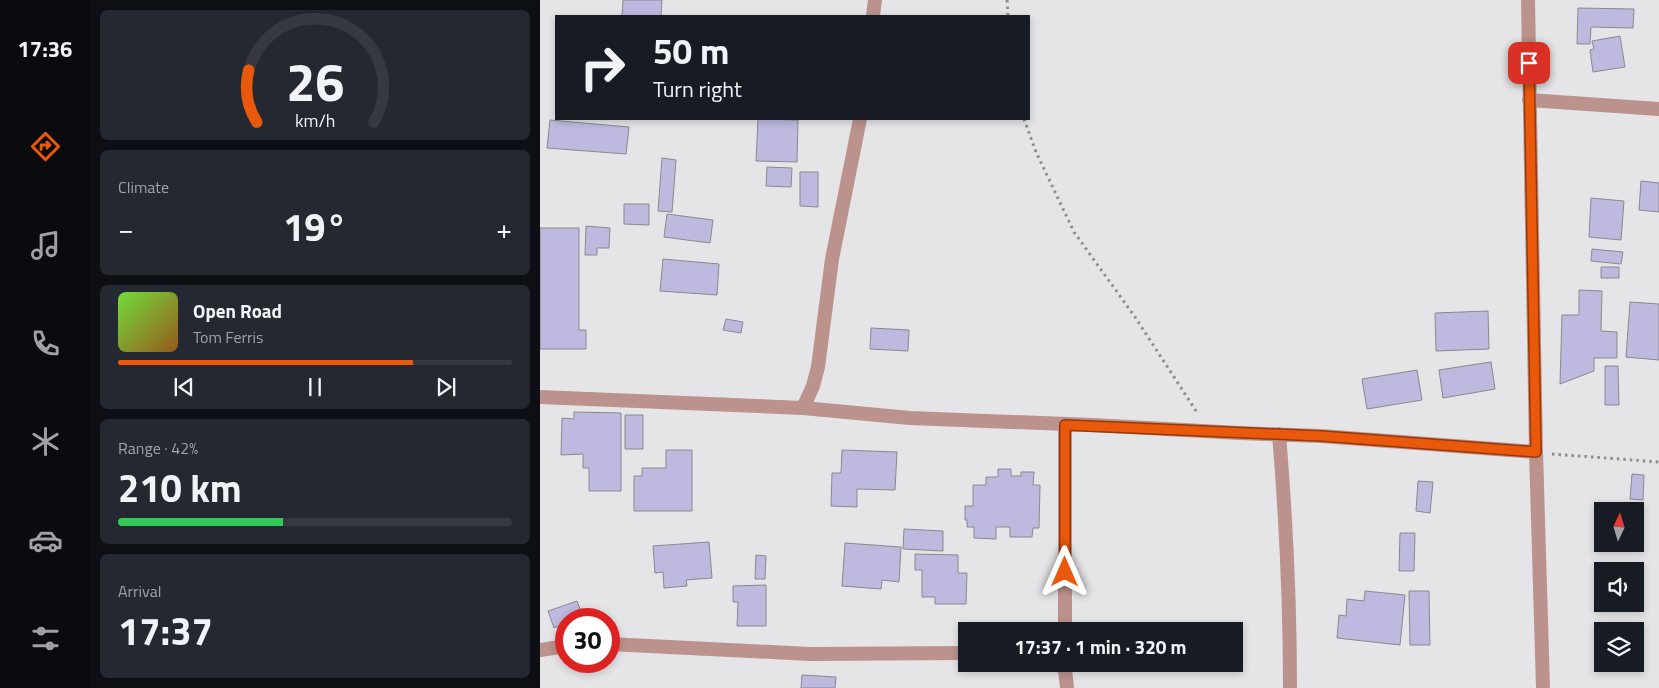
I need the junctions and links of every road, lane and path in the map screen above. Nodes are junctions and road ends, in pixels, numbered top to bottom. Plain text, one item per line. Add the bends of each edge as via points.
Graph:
1 (875, 0) edge
2 (1007, 0) edge
3 (1528, 0) edge
4 (873, 15) edge
5 (1008, 15) edge
6 (1528, 100) junction
7 (1659, 109) edge
8 (860, 120) edge
9 (1024, 120) edge
10 (540, 397) edge
11 (803, 408) junction
12 (1065, 425) junction
13 (1210, 432) junction
14 (1279, 434) junction
15 (1536, 452) junction
16 (1659, 462) edge
17 (1065, 622) edge
18 (620, 645) edge
19 (555, 648) edge
20 (540, 650) edge
21 (958, 653) edge
22 (1064, 672) edge
23 (1067, 688) edge
24 (1290, 688) edge
25 (1543, 688) edge

1 - 4 street
2 - 5 path
3 - 6 street
6 - 7 street
6 - 15 street
8 - 11 street via 832,259 818,367 814,386
9 - 13 path via 1074,232 1135,317
10 - 11 street
11 - 12 street via 910,418
12 - 13 street
12 - 17 street
13 - 14 street
14 - 15 street
14 - 24 street via 1286,514
15 - 16 path
15 - 25 street
18 - 21 street via 810,654
19 - 20 street
22 - 23 street

